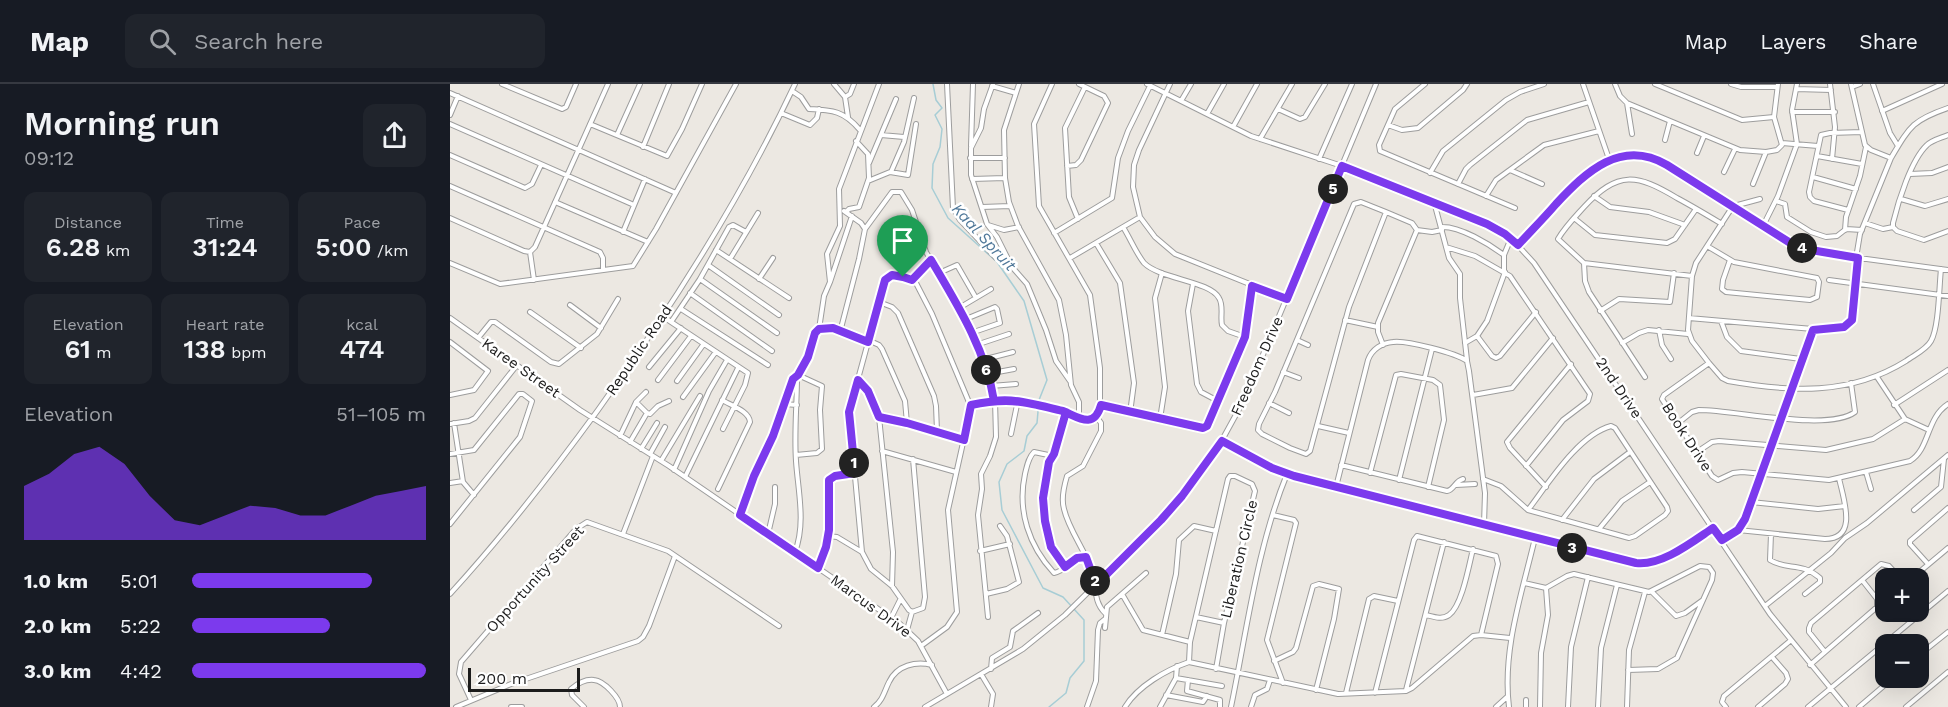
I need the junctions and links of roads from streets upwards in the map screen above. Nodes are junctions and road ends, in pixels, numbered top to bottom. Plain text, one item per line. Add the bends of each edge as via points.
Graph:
1 (502, 84) edge
2 (576, 84) edge
3 (608, 84) edge
4 (640, 84) edge
5 (669, 84) edge
6 (702, 84) edge
7 (727, 84) edge
8 (795, 84) edge
9 (834, 84) edge
10 (854, 84) edge
11 (879, 84) edge
12 (947, 84) edge
13 (973, 84) edge
14 (1019, 84) edge
15 (1052, 84) edge
16 (1079, 84) edge
17 (1170, 84) edge
18 (1191, 84) edge
19 (1224, 84) edge
20 (1257, 84) edge
21 (1292, 84) edge
22 (1325, 84) edge
23 (1352, 84) edge
24 (1376, 84) edge
25 (1425, 84) edge
26 (1467, 84) edge
27 (1544, 84) edge
28 (1583, 84) edge
29 (1615, 84) edge
30 (1655, 84) edge
31 (1731, 84) edge
32 (1830, 84) edge
33 (1860, 84) edge
34 (1873, 84) edge
35 (1942, 84) edge
36 (993, 85) edge
37 (1148, 85) edge
38 (1768, 85) edge
39 (1778, 85) edge
40 (1851, 85) edge
41 (735, 86) edge
42 (1934, 86) edge
43 (1085, 87) junction
44 (1796, 87) edge
45 (1832, 90) junction
46 (792, 91) junction
47 (450, 93) edge
48 (1016, 93) junction
49 (1165, 93) junction
50 (458, 96) junction
51 (845, 97) junction
52 (914, 98) dead end
53 (896, 99) dead end
54 (1181, 101) junction
55 (1589, 102) junction
56 (1627, 103) junction
57 (1948, 108) edge
58 (819, 109) junction
59 (1278, 109) junction
60 (1882, 111) junction
61 (1792, 112) junction
62 (1835, 112) junction
63 (781, 113) junction
64 (1207, 114) junction
65 (450, 115) edge
66 (848, 117) junction
67 (1774, 117) junction
68 (1670, 121) junction
69 (450, 124) edge
70 (591, 124) junction
71 (916, 124) dead end
72 (1388, 125) junction
73 (1233, 127) junction
74 (860, 130) junction
75 (1599, 131) junction
76 (1862, 132) junction
77 (1835, 133) junction
78 (1632, 134) dead end
79 (617, 135) junction
80 (881, 135) junction
81 (1948, 135) edge
82 (905, 136) junction
83 (914, 136) junction
84 (1704, 136) junction
85 (1260, 139) junction
86 (1665, 140) dead end
87 (856, 141) junction
88 (1782, 143) junction
89 (1797, 144) junction
90 (1898, 146) junction
91 (643, 147) junction
92 (1818, 147) junction
93 (1866, 147) junction
94 (971, 148) junction
95 (1735, 148) junction
96 (579, 150) junction
97 (1766, 152) junction
98 (1697, 153) dead end
99 (450, 155) edge
100 (1817, 156) junction
101 (970, 158) junction
102 (1005, 158) junction
103 (1891, 158) junction
104 (1319, 159) junction
105 (1609, 159) junction
106 (1832, 159) junction
107 (869, 163) junction
108 (1862, 164) junction
109 (541, 165) junction
110 (1067, 166) junction
111 (1342, 166) junction
112 (1948, 167) edge
113 (1510, 170) junction
114 (891, 172) junction
115 (1724, 172) dead end
116 (1430, 173) junction
117 (1910, 174) junction
118 (567, 176) junction
119 (1813, 177) junction
120 (1005, 178) junction
121 (645, 179) junction
122 (972, 179) junction
123 (868, 181) junction
124 (1458, 184) junction
125 (1542, 184) dead end
126 (1753, 184) dead end
127 (450, 186) edge
128 (1856, 189) junction
129 (676, 193) junction
130 (1486, 196) junction
131 (1594, 196) junction
132 (1760, 199) dead end
133 (1901, 199) junction
134 (1948, 199) edge
135 (1776, 201) junction
136 (555, 202) junction
137 (1434, 202) junction
138 (1748, 202) junction
139 (634, 206) junction
140 (982, 207) junction
141 (1010, 207) junction
142 (1733, 207) junction
143 (841, 208) junction
144 (1515, 208) dead end
145 (1696, 209) junction
146 (1739, 210) junction
147 (1848, 210) junction
148 (846, 212) junction
149 (1386, 212) junction
150 (758, 213) dead end
151 (852, 216) junction
152 (1140, 217) junction
153 (450, 218) edge
154 (1574, 218) junction
155 (1078, 219) junction
156 (1865, 223) junction
157 (987, 224) junction
158 (1722, 224) junction
159 (1685, 225) junction
160 (1763, 226) junction
161 (544, 227) junction
162 (1019, 227) junction
163 (1123, 227) junction
164 (1893, 227) junction
165 (865, 229) junction
166 (1442, 229) junction
167 (1417, 230) junction
168 (1845, 230) junction
169 (1862, 230) junction
170 (623, 231) junction
171 (1948, 231) edge
172 (746, 232) junction
173 (1054, 233) junction
174 (1511, 238) junction
175 (648, 242) junction
176 (1096, 243) junction
177 (1518, 245) junction
178 (1707, 246) junction
179 (1446, 247) junction
180 (716, 250) junction
181 (530, 252) junction
182 (1005, 253) junction
183 (894, 255) dead end
184 (1504, 255) junction
185 (773, 258) dead end
186 (1070, 258) junction
187 (1857, 258) junction
188 (730, 260) junction
189 (931, 260) junction
190 (1730, 260) junction
191 (450, 263) edge
192 (1584, 263) junction
193 (708, 265) junction
194 (1941, 269) junction
195 (603, 270) junction
196 (1948, 270) edge
197 (1504, 272) junction
198 (939, 273) junction
199 (1162, 273) junction
200 (1674, 273) junction
201 (1692, 276) junction
202 (903, 277) junction
203 (700, 279) junction
204 (759, 279) junction
205 (534, 280) junction
206 (912, 280) junction
207 (1829, 280) dead end
208 (830, 282) junction
209 (1193, 284) junction
210 (1857, 284) junction
211 (1252, 286) junction
212 (991, 289) dead end
213 (690, 293) junction
214 (1938, 295) junction
215 (1948, 296) edge
216 (789, 298) dead end
217 (976, 298) junction
218 (618, 299) dead end
219 (1287, 299) junction
220 (879, 302) junction
221 (570, 305) dead end
222 (959, 308) junction
223 (681, 309) junction
224 (1600, 310) junction
225 (530, 312) dead end
226 (1536, 312) junction
227 (779, 315) dead end
228 (663, 316) junction
229 (450, 318) edge
230 (1689, 318) junction
231 (966, 319) junction
232 (1345, 320) junction
233 (1720, 321) junction
234 (671, 322) junction
235 (1378, 327) junction
236 (601, 328) junction
237 (681, 328) junction
238 (819, 329) junction
239 (1659, 330) junction
240 (1813, 330) junction
241 (840, 332) junction
242 (777, 333) dead end
243 (971, 333) junction
244 (1009, 334) dead end
245 (1688, 334) junction
246 (691, 336) junction
247 (1477, 336) junction
248 (1245, 337) junction
249 (478, 338) junction
250 (1552, 338) junction
251 (1297, 340) junction
252 (868, 341) junction
253 (450, 342) edge
254 (1465, 343) junction
255 (1622, 343) junction
256 (703, 345) junction
257 (976, 345) junction
258 (1308, 345) dead end
259 (1383, 345) junction
260 (581, 348) junction
261 (1432, 349) junction
262 (772, 351) dead end
263 (1013, 352) dead end
264 (715, 353) junction
265 (1671, 359) dead end
266 (1801, 359) junction
267 (727, 360) junction
268 (982, 360) junction
269 (1467, 361) junction
270 (1709, 363) junction
271 (1571, 364) junction
272 (517, 365) junction
273 (768, 365) dead end
274 (649, 368) dead end
275 (738, 368) junction
276 (1014, 369) dead end
277 (1948, 370) edge
278 (1283, 372) junction
279 (987, 374) junction
280 (798, 376) junction
281 (1645, 377) dead end
282 (1877, 377) junction
283 (1299, 378) dead end
284 (1425, 378) junction
285 (658, 380) dead end
286 (858, 380) junction
287 (677, 381) dead end
288 (1070, 381) junction
289 (1851, 383) junction
290 (1016, 384) dead end
291 (991, 386) junction
292 (1791, 388) junction
293 (646, 392) dead end
294 (450, 394) edge
295 (1473, 395) junction
296 (700, 396) dead end
297 (683, 397) dead end
298 (722, 400) junction
299 (995, 400) junction
300 (1018, 400) junction
301 (669, 401) dead end
302 (1218, 401) junction
303 (636, 402) junction
304 (1269, 403) junction
305 (784, 404) junction
306 (1948, 404) edge
307 (797, 405) junction
308 (971, 405) junction
309 (1101, 405) junction
310 (1894, 405) junction
311 (734, 407) junction
312 (1066, 412) junction
313 (1130, 412) junction
314 (647, 413) junction
315 (1290, 413) dead end
316 (1096, 416) junction
317 (879, 417) junction
318 (1781, 417) junction
319 (592, 418) junction
320 (1079, 419) junction
321 (1160, 419) junction
322 (1905, 419) junction
323 (657, 423) dead end
324 (907, 423) junction
325 (452, 424) edge
326 (1677, 424) junction
327 (1318, 426) junction
328 (665, 427) dead end
329 (723, 429) dead end
330 (1929, 430) junction
331 (937, 431) junction
332 (1349, 433) junction
333 (1011, 434) dead end
334 (620, 436) junction
335 (964, 440) junction
336 (1222, 441) junction
337 (630, 442) junction
338 (1770, 446) junction
339 (641, 449) junction
340 (882, 451) junction
341 (1630, 452) junction
342 (1697, 452) junction
343 (459, 453) junction
344 (450, 454) edge
345 (651, 455) junction
346 (796, 455) junction
347 (1948, 455) edge
348 (1053, 456) junction
349 (913, 459) junction
350 (1944, 459) junction
351 (661, 461) junction
352 (1341, 465) junction
353 (1526, 466) junction
354 (674, 470) junction
355 (956, 472) junction
356 (1866, 472) junction
357 (855, 473) junction
358 (1370, 473) junction
359 (1287, 474) junction
360 (1760, 474) junction
361 (685, 477) junction
362 (1839, 478) junction
363 (1483, 479) junction
364 (1399, 480) junction
365 (1463, 480) dead end
366 (463, 481) junction
367 (1650, 482) junction
368 (450, 483) edge
369 (1475, 484) dead end
370 (1455, 485) junction
371 (775, 487) dead end
372 (1336, 487) junction
373 (1428, 487) junction
374 (1546, 487) junction
375 (718, 489) dead end
376 (1871, 489) dead end
377 (474, 495) junction
378 (1751, 502) junction
379 (1845, 506) junction
380 (1948, 508) edge
381 (1528, 510) junction
382 (1914, 510) dead end
383 (740, 515) junction
384 (1273, 515) junction
385 (1562, 520) junction
386 (451, 522) edge
387 (1484, 524) junction
388 (1000, 526) dead end
389 (1713, 528) junction
390 (1599, 529) junction
391 (1738, 530) junction
392 (1216, 531) junction
393 (622, 534) junction
394 (768, 534) junction
395 (1771, 534) junction
396 (828, 536) junction
397 (1843, 537) junction
398 (1534, 538) junction
399 (1722, 540) junction
400 (1444, 542) junction
401 (1010, 544) junction
402 (1948, 548) edge
403 (1473, 549) junction
404 (980, 551) junction
405 (795, 552) junction
406 (862, 552) junction
407 (675, 556) junction
408 (1086, 557) junction
409 (1928, 564) junction
410 (1065, 567) junction
411 (818, 568) junction
412 (1876, 568) edge
413 (1892, 568) edge
414 (1923, 568) edge
415 (1810, 569) junction
416 (1875, 569) edge
417 (1146, 573) dead end
418 (1588, 577) junction
419 (1862, 580) junction
420 (1524, 583) junction
421 (1096, 585) junction
422 (1617, 585) junction
423 (892, 586) junction
424 (1546, 588) junction
425 (1948, 591) edge
426 (1648, 592) junction
427 (450, 594) edge
428 (986, 594) junction
429 (1122, 594) junction
430 (1805, 594) dead end
431 (900, 600) junction
432 (1703, 600) junction
433 (1399, 601) junction
434 (1765, 606) junction
435 (1929, 607) edge
436 (912, 612) junction
437 (1038, 613) dead end
438 (1105, 613) junction
439 (1426, 615) junction
440 (988, 617) dead end
441 (1196, 617) junction
442 (891, 618) junction
443 (1105, 619) junction
444 (1910, 622) edge
445 (1224, 623) junction
446 (779, 626) dead end
447 (1105, 628) dead end
448 (907, 630) junction
449 (1948, 632) edge
450 (1162, 635) junction
451 (1480, 635) junction
452 (1510, 638) junction
453 (1790, 641) junction
454 (1190, 642) junction
455 (921, 646) junction
456 (1929, 648) edge
457 (1825, 652) junction
458 (1772, 657) junction
459 (1274, 661) junction
460 (1189, 662) junction
461 (932, 665) junction
462 (1810, 665) junction
463 (1177, 666) junction
464 (991, 669) junction
465 (1216, 669) junction
466 (1628, 670) junction
467 (1948, 672) edge
468 (1238, 673) junction
469 (981, 674) junction
470 (1176, 678) junction
471 (1188, 680) junction
472 (1270, 680) junction
473 (1283, 683) junction
474 (1222, 686) dead end
475 (1881, 688) edge
476 (1830, 689) junction
477 (1316, 690) junction
478 (1406, 691) junction
479 (1346, 693) junction
480 (1375, 693) junction
481 (947, 694) junction
482 (1167, 695) junction
483 (1207, 696) junction
484 (1508, 696) junction
485 (471, 700) junction
486 (1526, 700) dead end
487 (456, 707) edge
488 (511, 707) edge
489 (522, 707) edge
490 (584, 707) edge
491 (620, 707) edge
492 (874, 707) edge
493 (925, 707) edge
494 (992, 707) edge
495 (1087, 707) edge
496 (1125, 707) edge
497 (1161, 707) edge
498 (1220, 707) edge
499 (1231, 707) edge
500 (1251, 707) edge
501 (1496, 707) edge
502 (1509, 707) edge
503 (1526, 707) edge
504 (1540, 707) edge
505 (1568, 707) edge
506 (1598, 707) edge
507 (1627, 707) edge
508 (1726, 707) edge
509 (1758, 707) edge
510 (1808, 707) edge
511 (1846, 707) edge
512 (1859, 707) edge
513 (1906, 707) edge

1 - 2 street via 561,109
3 - 70 street
4 - 79 street
5 - 91 street
6 - 91 street via 669,155
7 - 41 street
8 - 46 street, Republic Road
9 - 51 street
10 - 51 street
11 - 74 street
12 - 182 street via 954,211 996,258
13 - 94 street
14 - 48 street
15 - 173 street via 1034,124 1040,207
16 - 43 street
17 - 49 street
18 - 54 street
19 - 64 street
20 - 73 street
21 - 59 street
22 - 59 street via 1305,117 1300,119
23 - 104 street
24 - 111 street, Freedom Drive
25 - 72 street via 1398,106
26 - 72 street via 1418,128 1402,130
27 - 116 street via 1506,100 1443,151
28 - 55 street
29 - 56 street
30 - 67 street via 1742,120
31 - 38 street
32 - 45 street
33 - 40 street
34 - 60 street
35 - 42 street
36 - 48 street
36 - 94 street
37 - 49 street, 2nd Drive
37 - 155 street via 1117,161 1113,196
38 - 39 street
39 - 67 street
40 - 76 street
41 - 129 street
42 - 60 street
43 - 110 street via 1065,127
43 - 110 street via 1105,97 1108,103 1081,160
44 - 45 street
44 - 61 street
45 - 62 street
46 - 58 street via 809,109
46 - 63 street, Republic Road
47 - 50 street
48 - 102 street via 1004,130
49 - 54 street, 2nd Drive
49 - 152 street via 1134,165 1133,187
50 - 65 street
50 - 96 street
51 - 66 street
52 - 82 street
53 - 80 street
54 - 64 street, 2nd Drive
55 - 75 street
55 - 124 street via 1527,120 1470,165
56 - 68 street
56 - 78 street
57 - 90 street via 1913,124
58 - 63 street via 810,125
58 - 66 street
59 - 85 street
60 - 90 street
61 - 62 street
61 - 89 street
62 - 77 street
63 - 228 street, Republic Road
64 - 73 street, 2nd Drive
66 - 74 street
67 - 88 street
68 - 84 street
68 - 86 street
69 - 109 street
70 - 79 street
70 - 96 street
71 - 83 street
72 - 116 street via 1380,151
73 - 85 street, 2nd Drive
74 - 87 street
75 - 105 street
75 - 113 street via 1544,145
76 - 77 street
76 - 93 street
77 - 92 street via 1821,135
77 - 106 street
79 - 91 street
80 - 82 street
80 - 107 street
81 - 117 street via 1926,146
82 - 83 street
82 - 114 street
83 - 114 street via 909,174
84 - 95 street
84 - 98 street
85 - 104 street, 2nd Drive
87 - 107 street via 867,151
87 - 143 street via 839,189
88 - 89 street
88 - 97 street via 1777,150
89 - 92 street
89 - 135 street
90 - 103 street
92 - 100 street
93 - 103 street
93 - 108 street
94 - 101 street
95 - 97 street
95 - 115 street
96 - 118 street
96 - 121 street
97 - 126 street
99 - 109 street via 525,188 532,184
100 - 106 street
100 - 119 street
101 - 102 street
101 - 122 street
102 - 120 street
103 - 156 street
104 - 111 street, 2nd Drive
105 - 142 street via 1633,156 1660,161
105 - 177 street via 1581,177
106 - 108 street
107 - 123 street
108 - 128 street
109 - 118 street
110 - 155 street via 1069,200
111 - 137 street, 2nd Drive
111 - 219 street, Freedom Drive
112 - 117 street via 1932,173
113 - 125 street
113 - 130 street via 1493,183
114 - 123 street
116 - 124 street
117 - 133 street
118 - 136 street
118 - 139 street
119 - 128 street
119 - 147 street via 1809,192 1812,199
120 - 122 street
120 - 141 street
121 - 129 street
121 - 139 street
122 - 140 street
123 - 148 street via 859,207
124 - 130 street
127 - 161 street
128 - 147 street
129 - 175 street
130 - 144 street
131 - 145 street via 1613,183 1637,179
131 - 154 street
131 - 159 street via 1610,207 1649,212
132 - 138 street
133 - 134 street via 1925,206
133 - 164 street
135 - 160 street
135 - 168 street via 1785,204 1787,217 1815,234 1835,237
136 - 161 street
136 - 170 street
137 - 166 street
137 - 174 street, 2nd Drive
138 - 142 street
138 - 146 street
139 - 170 street
140 - 141 street
140 - 157 street
141 - 162 street
142 - 146 street
142 - 158 street
143 - 148 street
143 - 208 street via 840,228 827,254
145 - 158 street
145 - 159 street
146 - 160 street
147 - 168 street
148 - 151 street
149 - 167 street via 1412,223
149 - 232 street
149 - 251 street via 1361,202 1354,204
150 - 172 street
151 - 165 street
151 - 208 street
152 - 163 street
152 - 211 street via 1175,254
153 - 181 street
154 - 159 street via 1595,235 1667,243
154 - 192 street via 1558,242
155 - 173 street
156 - 164 street via 1882,229
156 - 169 street
157 - 162 street via 1004,230
157 - 182 street
158 - 178 street
160 - 187 street via 1799,247
161 - 181 street
161 - 195 street via 601,253
162 - 288 street via 1059,300
163 - 176 street
163 - 199 street via 1144,262
164 - 171 street via 1924,240
165 - 189 street via 892,192 901,192
165 - 241 street
166 - 167 street
166 - 179 street
166 - 184 street via 1450,228 1485,242
167 - 235 street
168 - 169 street
169 - 187 street
170 - 175 street
172 - 180 street via 731,225
172 - 188 street
173 - 186 street
174 - 177 street, 2nd Drive
174 - 184 street
175 - 195 street via 633,266
176 - 186 street
176 - 313 street via 1120,285 1134,383
177 - 389 street, 2nd Drive
178 - 190 street
178 - 201 street
179 - 197 street via 1475,256
179 - 254 street via 1460,274
180 - 188 street
180 - 193 street
181 - 205 street
182 - 288 street via 1014,271 1027,284 1056,361
183 - 202 street via 902,263
184 - 197 street
185 - 204 street
186 - 309 street via 1090,297
187 - 194 street
187 - 210 street
188 - 204 street
189 - 198 street
189 - 206 street
190 - 190 street via 1815,277 1819,282 1817,297 1812,300 1726,292 1722,285
191 - 205 street via 497,284
192 - 200 street
192 - 224 street via 1586,286
193 - 203 street
193 - 227 street
194 - 196 street
194 - 214 street
195 - 205 street
197 - 226 street
197 - 247 street via 1487,321
198 - 217 street via 957,265
198 - 222 street
199 - 209 street
199 - 321 street via 1155,298 1165,390
200 - 201 street
200 - 224 street via 1670,302 1619,299
201 - 230 street
202 - 206 street
202 - 220 street via 885,278
203 - 213 street
203 - 242 street
204 - 216 street
206 - 308 street via 932,314
207 - 210 street
208 - 238 street via 822,303
209 - 248 street via 1218,296 1222,325
209 - 302 street via 1188,311 1197,386
210 - 214 street
210 - 240 street via 1850,323
211 - 219 street
211 - 248 street
212 - 217 street
213 - 223 street
213 - 262 street
214 - 215 street
214 - 282 street via 1928,346
217 - 222 street
218 - 236 street
219 - 336 street, Freedom Drive
220 - 252 street
220 - 331 street via 898,313 934,396
221 - 236 street
222 - 231 street
223 - 234 street
223 - 273 street
224 - 255 street
225 - 260 street
226 - 247 street via 1497,358
226 - 250 street
228 - 234 street
228 - 319 street, Republic Road
229 - 249 street, Karee Street
230 - 233 street
230 - 245 street
231 - 243 street
231 - 243 street via 992,308 997,309 1001,318 1000,323
232 - 235 street
232 - 327 street
233 - 240 street
233 - 266 street via 1727,337 1741,351
234 - 237 street
235 - 259 street
236 - 260 street
237 - 246 street
237 - 274 street
238 - 241 street
238 - 280 street
239 - 245 street
239 - 255 street via 1644,330
239 - 265 street via 1660,342
240 - 266 street
241 - 252 street
243 - 257 street
244 - 257 street
245 - 270 street
246 - 256 street
246 - 285 street
247 - 254 street
248 - 302 street
249 - 260 street via 488,324 495,322 555,365
249 - 272 street, Karee Street
250 - 271 street
250 - 295 street via 1512,388
251 - 258 street
251 - 278 street
252 - 286 street
252 - 324 street via 882,349 905,401
253 - 294 street via 488,370 475,390
254 - 269 street
255 - 281 street
256 - 264 street
256 - 287 street
257 - 268 street
259 - 261 street via 1398,341
259 - 332 street via 1369,357
261 - 269 street
261 - 284 street
263 - 268 street
264 - 267 street
264 - 297 street
266 - 292 street
267 - 275 street
267 - 354 street
268 - 279 street
269 - 295 street
270 - 292 street via 1726,380
270 - 326 street, Book Drive via 1662,398
271 - 353 street via 1508,440
271 - 353 street via 1590,395 1588,401 1563,420
272 - 319 street, Karee Street
272 - 325 street via 475,418
275 - 298 street
275 - 311 street via 749,375
276 - 279 street
277 - 310 street
278 - 283 street
278 - 304 street
279 - 291 street
280 - 305 street via 793,379
280 - 307 street
280 - 346 street via 822,386 822,449
282 - 289 street
282 - 310 street
284 - 358 street via 1396,375
284 - 364 street
284 - 373 street via 1439,383 1444,415
286 - 317 street via 868,391
286 - 357 street via 849,412
288 - 320 street via 1079,402
289 - 292 street via 1818,390
289 - 318 street via 1856,407 1853,414 1818,420
290 - 291 street
291 - 299 street
292 - 318 street
293 - 303 street
295 - 363 street
296 - 351 street
298 - 311 street
298 - 361 street
299 - 300 street
299 - 308 street
299 - 404 street via 995,439 981,474
300 - 312 street
300 - 333 street
301 - 314 street
302 - 321 street via 1204,428
303 - 314 street
303 - 334 street
304 - 315 street
304 - 327 street via 1258,430 1290,448 1309,453
305 - 307 street
305 - 383 street
306 - 330 street, Book Drive via 1938,412
307 - 346 street
308 - 335 street
309 - 313 street
309 - 316 street
310 - 322 street
311 - 329 street
311 - 375 street via 749,416 750,422
312 - 320 street
312 - 348 street
313 - 321 street
314 - 337 street
316 - 320 street
316 - 408 street via 1102,424 1101,431 1083,466 1067,476 1064,489 1064,509
317 - 324 street
317 - 340 street
318 - 326 street via 1699,410
318 - 338 street
319 - 334 street, Marcus Drive
319 - 427 street, Republic Road via 532,498
322 - 330 street
322 - 338 street via 1874,439 1826,450
323 - 339 street
324 - 331 street
325 - 343 street
326 - 342 street, Book Drive
327 - 332 street
328 - 345 street
330 - 356 street, Book Drive via 1914,459
331 - 335 street
332 - 352 street
334 - 337 street, Marcus Drive
335 - 355 street
336 - 359 street
336 - 421 street, Freedom Drive via 1182,496
337 - 339 street, Marcus Drive
338 - 342 street via 1715,441
338 - 360 street
339 - 345 street, Marcus Drive
340 - 349 street
340 - 423 street
341 - 367 street
341 - 374 street via 1615,428 1608,427 1575,450
341 - 385 street via 1594,479
342 - 360 street, Book Drive via 1716,479 1737,472
343 - 344 street
343 - 366 street
343 - 377 street via 474,450 519,394 531,400 520,437
345 - 351 street, Marcus Drive
345 - 393 street
346 - 405 street via 801,531
347 - 350 street
348 - 410 street via 1048,464 1044,509 1051,547
348 - 410 street via 1036,452 1030,456 1022,507 1034,546 1054,573
349 - 355 street
349 - 436 street via 925,602 923,608
350 - 382 street via 1941,487
350 - 397 street via 1867,523
351 - 354 street, Marcus Drive
352 - 358 street
352 - 372 street
353 - 374 street
354 - 361 street, Marcus Drive
355 - 455 street via 948,510 957,612 947,627
356 - 362 street, Book Drive
356 - 376 street
357 - 396 street via 829,480
357 - 406 street
358 - 364 street
359 - 372 street
359 - 384 street
360 - 362 street, Book Drive via 1815,480
360 - 378 street
361 - 383 street, Marcus Drive
362 - 379 street
363 - 381 street via 1501,486
363 - 387 street
364 - 373 street
365 - 370 street
366 - 368 street
366 - 377 street
367 - 390 street via 1622,501
367 - 390 street via 1667,507 1666,514 1632,538
369 - 370 street
370 - 373 street via 1448,491
371 - 394 street
372 - 387 street
374 - 381 street
377 - 386 street
378 - 379 street via 1818,509
378 - 391 street
379 - 397 street via 1847,522
380 - 409 street via 1910,541
381 - 385 street
383 - 394 street, Marcus Drive
384 - 459 street via 1296,523 1267,640
384 - 468 street
385 - 390 street
387 - 398 street
388 - 401 street
389 - 398 street via 1660,560 1644,564
389 - 399 street, 2nd Drive
391 - 395 street
391 - 399 street
392 - 441 street, Liberation Circle
392 - 445 street, Liberation Circle via 1229,477 1252,484 1255,491
392 - 450 street via 1194,526 1179,540 1176,574
393 - 407 street, Opportunity Street
393 - 485 street, Opportunity Street via 590,522 576,529 461,662 459,674
394 - 405 street, Marcus Drive
395 - 397 street
395 - 415 street via 1770,560
396 - 406 street
396 - 411 street
397 - 415 street via 1835,550
398 - 420 street
399 - 434 street, 2nd Drive
400 - 403 street
400 - 433 street via 1419,536 1414,540
400 - 439 street
401 - 404 street
401 - 428 street via 1019,582
402 - 409 street
403 - 439 street via 1452,612 1441,618
403 - 451 street via 1494,554 1497,561
404 - 428 street
405 - 411 street, Marcus Drive
406 - 423 street via 871,570
407 - 446 street, Opportunity Street
407 - 485 street via 649,626 640,639
408 - 410 street
408 - 421 street
409 - 414 street
411 - 442 street, Marcus Drive
412 - 413 street via 1884,564
415 - 430 street via 1820,582
415 - 434 street
416 - 419 street
417 - 429 street
418 - 422 street
418 - 424 street via 1570,575
418 - 505 street via 1571,647
419 - 457 street via 1878,605
419 - 457 street via 1809,626 1809,632
420 - 424 street
420 - 452 street
421 - 438 street via 1096,602
421 - 464 street, Freedom Drive via 1034,641
422 - 426 street
422 - 506 street via 1601,648
423 - 431 street
424 - 504 street via 1548,615
425 - 435 street
426 - 432 street via 1676,616
426 - 432 street via 1704,565 1711,569 1713,577
426 - 466 street via 1630,645
428 - 440 street
429 - 438 street
429 - 450 street via 1142,629
431 - 436 street
431 - 442 street
432 - 466 street via 1677,658 1658,669
433 - 479 street via 1374,596 1368,600
433 - 480 street
434 - 453 street, 2nd Drive
436 - 448 street
437 - 464 street via 1013,631 1010,647 992,658
438 - 443 street
439 - 478 street
441 - 445 street
441 - 454 street, Liberation Circle
442 - 448 street, Marcus Drive
443 - 447 street
443 - 495 street via 1099,626 1096,681
444 - 476 street
445 - 465 street, Liberation Circle
448 - 455 street, Marcus Drive
449 - 456 street
450 - 454 street
451 - 452 street
451 - 478 street via 1469,639
452 - 484 street
453 - 458 street
453 - 462 street, 2nd Drive
454 - 460 street, Liberation Circle
455 - 461 street, Marcus Drive
457 - 462 street
458 - 508 street via 1724,696 1722,702
458 - 509 street via 1788,679
459 - 473 street
459 - 477 street via 1296,648 1313,586 1339,589
460 - 463 street
460 - 465 street
461 - 481 street, Marcus Drive
461 - 492 street via 918,662 901,668
462 - 476 street, 2nd Drive
463 - 470 street
463 - 496 street via 1138,692
464 - 469 street, Freedom Drive
465 - 468 street
466 - 507 street
467 - 513 street
468 - 472 street
468 - 499 street
469 - 481 street, Freedom Drive
469 - 494 street via 993,694
470 - 471 street
470 - 482 street
471 - 474 street
471 - 483 street via 1187,691
472 - 473 street
472 - 500 street via 1267,689 1255,695
473 - 477 street
475 - 512 street
476 - 510 street
476 - 511 street, 2nd Drive
477 - 479 street
478 - 480 street
479 - 480 street
481 - 493 street, Freedom Drive
482 - 483 street via 1203,702
482 - 497 street
483 - 498 street via 1220,700
484 - 501 street
484 - 502 street
485 - 487 street
486 - 503 street
488 - 489 street
490 - 491 street via 571,689 593,680 620,701

